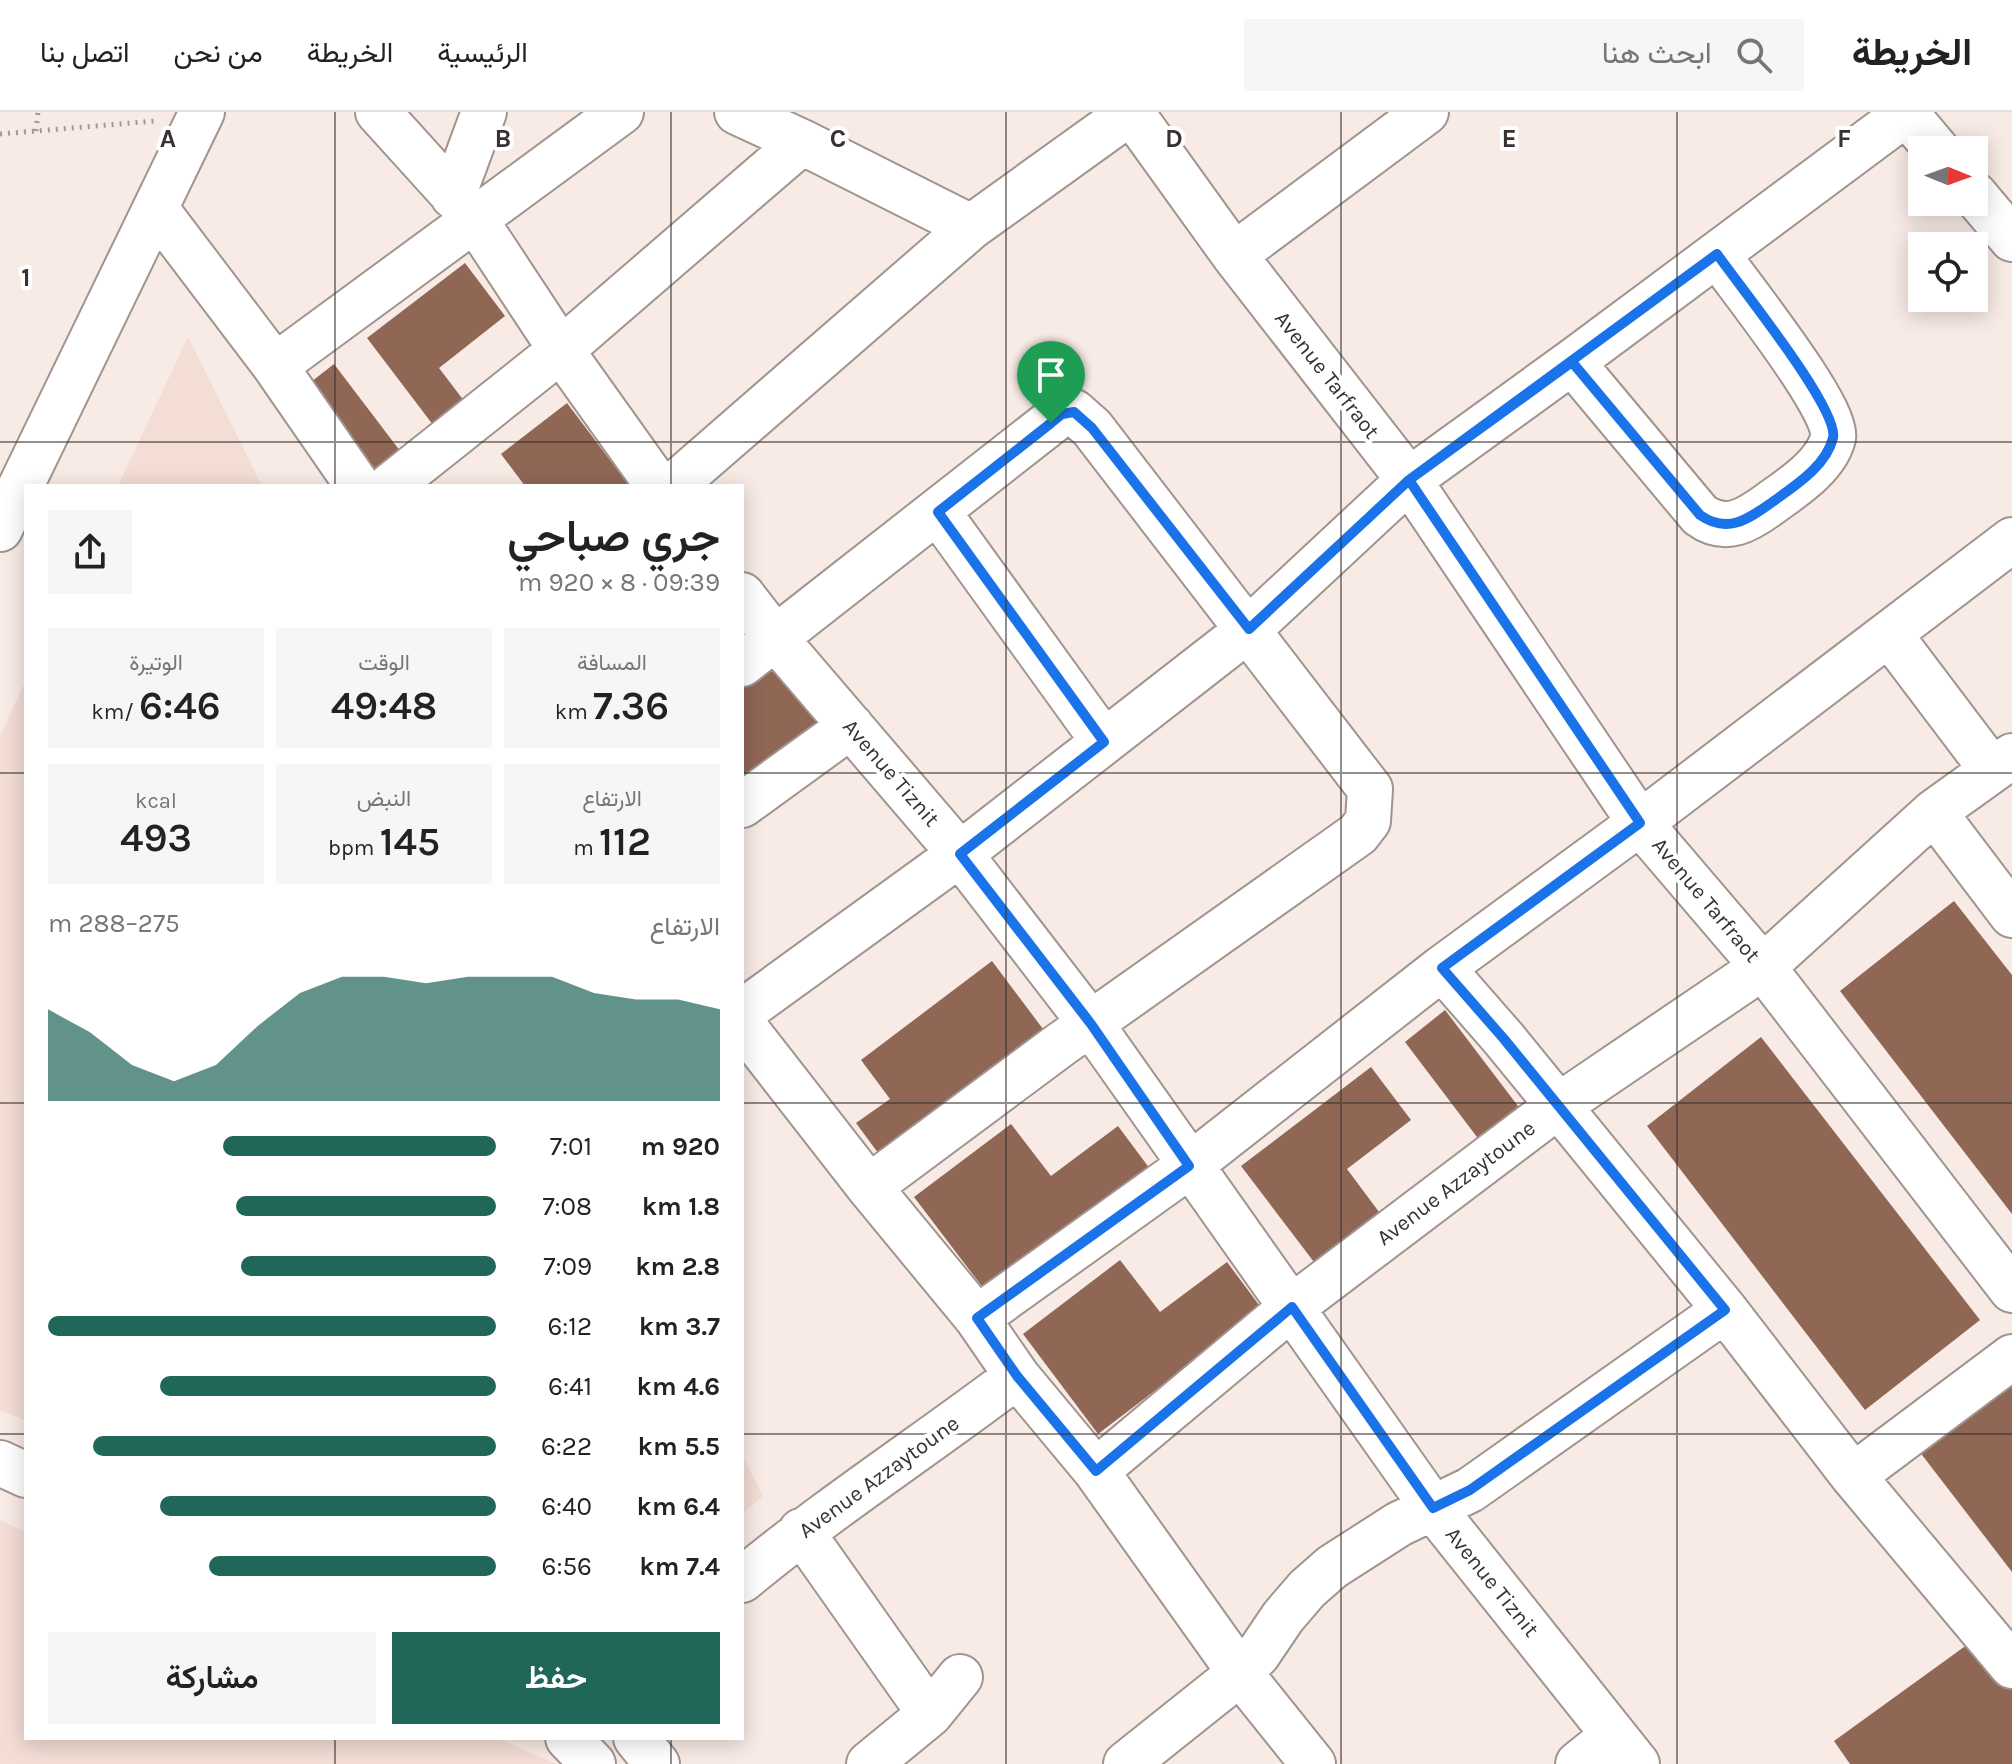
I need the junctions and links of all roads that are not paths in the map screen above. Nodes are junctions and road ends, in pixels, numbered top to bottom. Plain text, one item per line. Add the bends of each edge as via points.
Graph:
1 (378, 112) edge
2 (484, 112) edge
3 (621, 112) edge
4 (737, 112) edge
5 (1131, 112) edge
6 (1426, 112) edge
7 (1906, 113) edge
8 (201, 115) edge
9 (1925, 136) edge
10 (802, 142) junction
11 (464, 207) junction
12 (156, 209) junction
13 (1988, 211) edge
14 (971, 227) junction
15 (2012, 239) edge
16 (1717, 254) junction
17 (1234, 255) junction
18 (561, 350) junction
19 (1572, 362) junction
20 (275, 366) junction
21 (1409, 480) junction
22 (357, 484) edge
23 (393, 484) edge
24 (657, 484) edge
25 (675, 484) edge
26 (938, 512) junction
27 (0, 529) edge
28 (2012, 540) edge
29 (744, 598) edge
30 (1249, 629) junction
31 (1890, 635) junction
32 (776, 639) junction
33 (744, 663) edge
34 (851, 726) junction
35 (1104, 742) junction
36 (2002, 763) edge
37 (744, 804) edge
38 (1934, 812) junction
39 (1640, 823) junction
40 (960, 854) junction
41 (2012, 915) edge
42 (1763, 967) junction
43 (1442, 968) junction
44 (744, 1011) edge
45 (1091, 1024) junction
46 (744, 1027) edge
47 (1558, 1106) junction
48 (1189, 1166) junction
49 (869, 1187) junction
50 (2012, 1290) edge
51 (1292, 1307) junction
52 (1725, 1310) junction
53 (977, 1318) junction
54 (2012, 1357) edge
55 (1017, 1376) junction
56 (0, 1463) edge
57 (1096, 1471) junction
58 (24, 1474) edge
59 (1853, 1476) junction
60 (1433, 1508) junction
61 (801, 1531) junction
62 (744, 1578) edge
63 (2012, 1666) edge
64 (1240, 1673) junction
65 (960, 1677) dead end
66 (930, 1714) junction
67 (570, 1740) edge
68 (638, 1740) edge
69 (1626, 1750) edge
70 (593, 1764) edge
71 (657, 1764) edge
72 (869, 1764) edge
73 (1126, 1764) edge
74 (1313, 1764) edge
75 (1578, 1764) edge

1 - 11 street
2 - 11 street
3 - 11 street
4 - 10 street
5 - 14 street
5 - 17 street, Avenue Tarfraot
6 - 17 street
7 - 9 street
7 - 16 street
8 - 12 street
10 - 14 street
10 - 18 street
11 - 18 street
11 - 20 street
12 - 20 street
12 - 27 street
13 - 15 street
14 - 25 street
16 - 19 street
16 - 19 street via 1831,418 1834,437 1824,458 1789,490 1743,522 1709,522
17 - 21 street, Avenue Tarfraot
18 - 23 street
18 - 24 street
19 - 21 street
20 - 22 street
21 - 30 street
21 - 39 street, Avenue Tarfraot
26 - 30 street via 1056,418 1074,412
26 - 32 street
26 - 35 street
28 - 31 street
29 - 32 street, Avenue Tiznit
30 - 35 street
30 - 45 street via 1370,789 1368,821 1358,834
31 - 36 street
31 - 39 street
32 - 33 street
32 - 34 street, Avenue Tiznit
34 - 37 street
34 - 40 street, Avenue Tiznit
35 - 40 street
36 - 38 street, Avenue Azzaytoune
38 - 41 street
38 - 42 street, Avenue Azzaytoune
39 - 42 street, Avenue Tarfraot
39 - 43 street
40 - 44 street
40 - 45 street, Avenue Tiznit
42 - 47 street, Avenue Azzaytoune
42 - 50 street, Avenue Tarfraot
43 - 47 street
43 - 48 street
45 - 48 street, Avenue Tiznit
45 - 49 street
46 - 49 street
47 - 51 street, Avenue Azzaytoune
47 - 52 street
48 - 51 street, Avenue Tiznit
48 - 53 street
49 - 53 street
51 - 57 street, Avenue Azzaytoune
51 - 60 street, Avenue Tiznit
52 - 59 street
52 - 60 street via 1470,1490
53 - 55 street
54 - 59 street
55 - 57 street
55 - 61 street, Avenue Azzaytoune
56 - 58 street
57 - 64 street
59 - 63 street
60 - 64 street via 1332,1567 1307,1589
60 - 69 street, Avenue Tiznit
61 - 62 street, Avenue Azzaytoune
61 - 66 street
64 - 73 street
64 - 74 street
65 - 66 street
66 - 72 street
67 - 70 street
68 - 71 street
69 - 75 street

